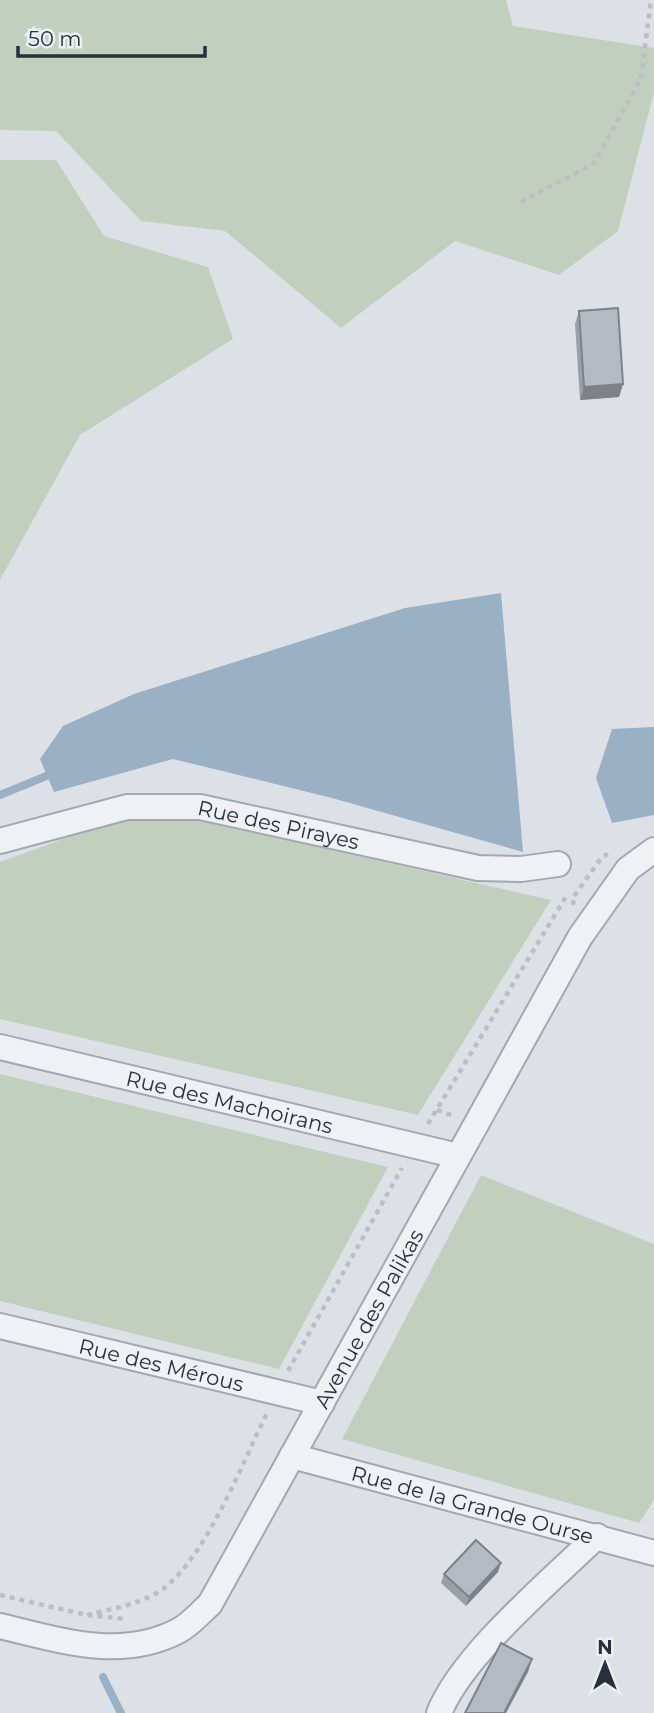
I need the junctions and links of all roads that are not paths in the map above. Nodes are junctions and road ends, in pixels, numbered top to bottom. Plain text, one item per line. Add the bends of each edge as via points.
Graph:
1 (0, 841) edge
2 (654, 850) edge
3 (558, 864) dead end
4 (0, 1047) edge
5 (458, 1156) junction
6 (0, 1326) edge
7 (322, 1403) junction
8 (292, 1456) junction
9 (597, 1536) junction
10 (652, 1549) edge
11 (0, 1626) edge
12 (439, 1713) edge

1 - 3 street, Rue des Pirayes via 127,807 166,805 200,807 478,868
2 - 5 street, Avenue des Palikas via 628,869 602,902
4 - 5 street, Rue des Machoirans
5 - 7 street, Avenue des Palikas
6 - 7 street, Rue des Mérous
7 - 8 street, Avenue des Palikas
8 - 9 street, Rue de la Grande Ourse
8 - 11 street, Avenue des Palikas via 210,1604 180,1630 141,1647 90,1647
9 - 10 street, Rue de la Grande Ourse
9 - 12 street via 477,1655

